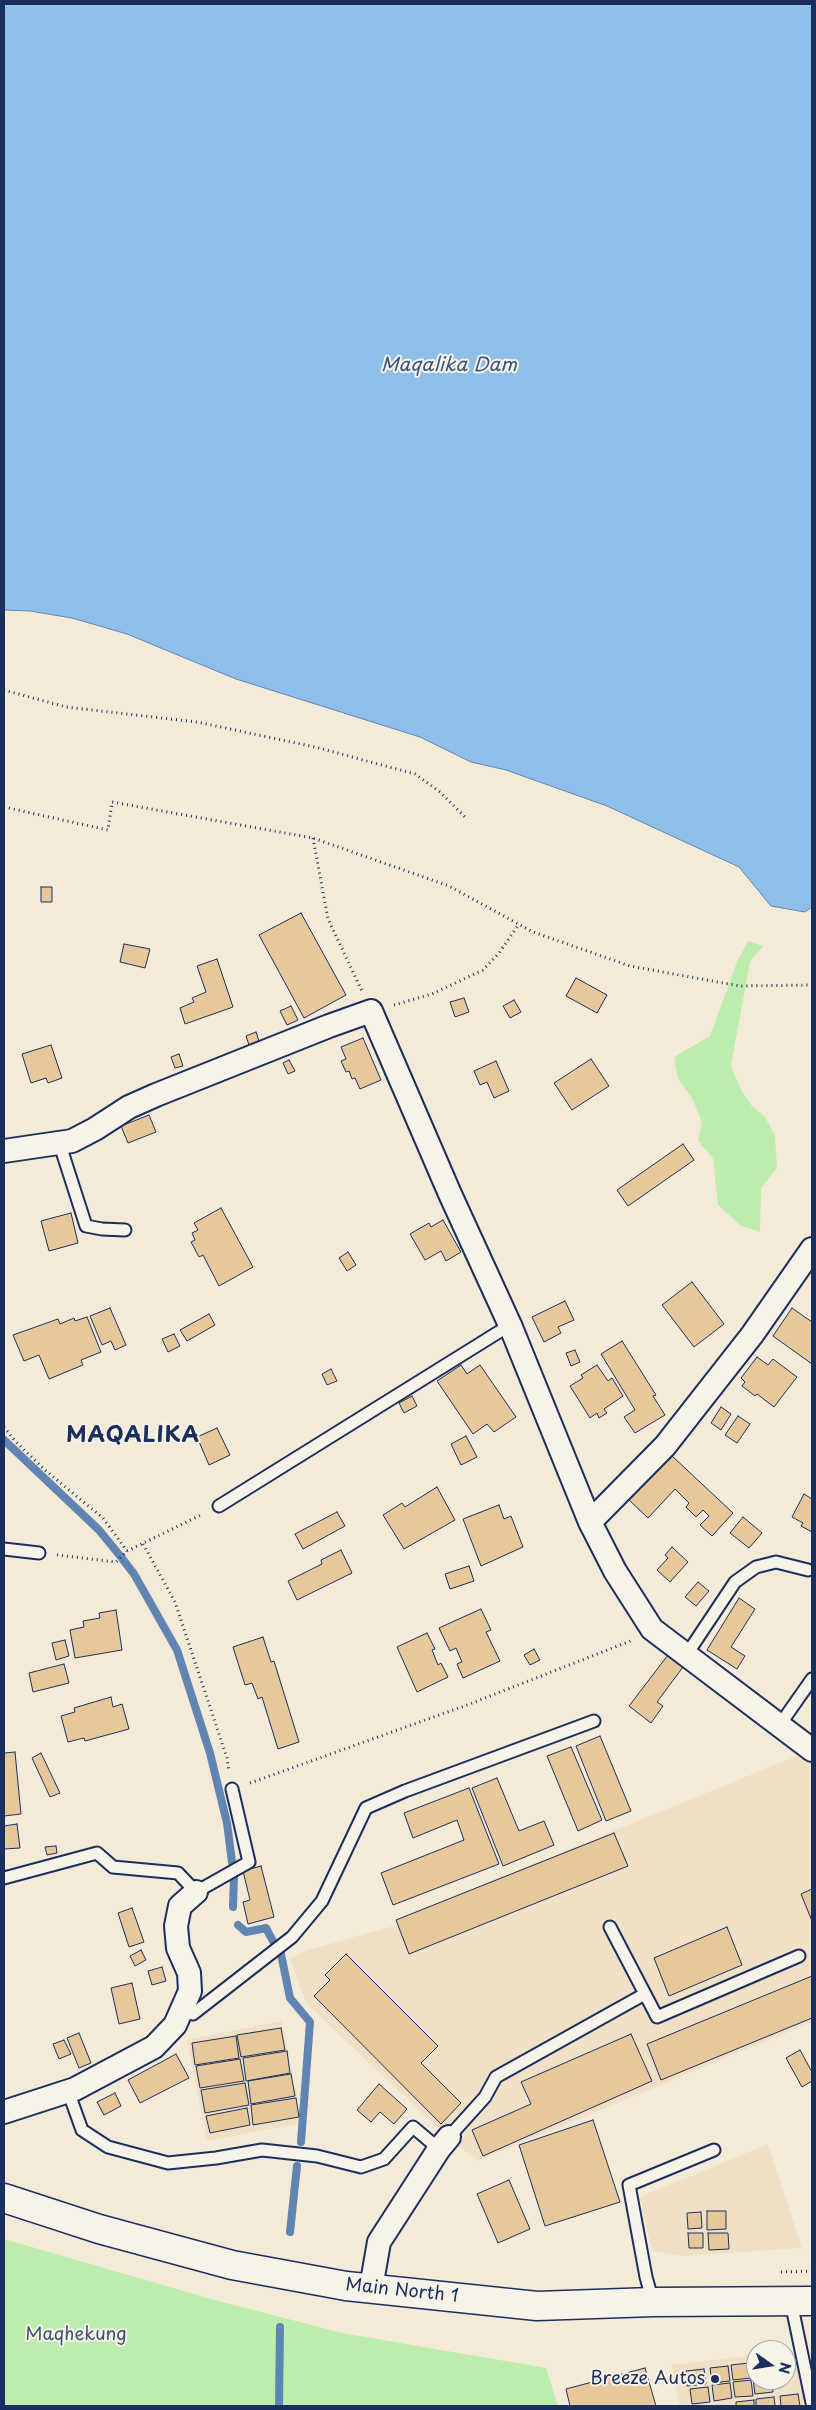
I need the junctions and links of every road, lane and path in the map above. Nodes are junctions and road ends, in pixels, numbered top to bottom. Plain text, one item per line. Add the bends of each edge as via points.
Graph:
1 (4, 690) edge
2 (4, 807) edge
3 (464, 817) dead end
4 (313, 838) junction
5 (519, 924) junction
6 (812, 985) edge
7 (371, 1011) junction
8 (59, 1142) junction
9 (4, 1151) edge
10 (125, 1230) dead end
11 (812, 1249) edge
12 (510, 1325) junction
13 (4, 1427) edge
14 (219, 1506) joint
15 (590, 1522) junction
16 (143, 1544) junction
17 (4, 1549) edge
18 (128, 1551) junction
19 (38, 1553) joint
20 (808, 1570) dead end
21 (652, 1629) junction
22 (687, 1654) junction
23 (812, 1679) edge
24 (594, 1721) dead end
25 (780, 1726) junction
26 (812, 1750) edge
27 (232, 1789) junction
28 (4, 1878) edge
29 (196, 1892) junction
30 (610, 1927) dead end
31 (799, 1956) dead end
32 (643, 1995) junction
33 (180, 2010) junction
34 (68, 2091) junction
35 (4, 2112) edge
36 (444, 2143) junction
37 (714, 2150) dead end
38 (4, 2198) edge
39 (371, 2288) junction
40 (652, 2302) junction
41 (802, 2302) edge
42 (812, 2403) edge

1 - 3 path via 66,707 197,722 315,747 415,774 440,792
2 - 4 path via 108,830 112,802
4 - 5 path via 449,886
4 - 7 path via 328,919
5 - 6 path via 533,932 630,966 740,986
5 - 7 path via 483,970 432,994
7 - 8 street via 156,1095 128,1107 72,1141
7 - 12 street
8 - 9 street
8 - 10 lane via 86,1226
11 - 15 street via 752,1335 665,1446
12 - 14 lane
12 - 15 street
13 - 18 path via 46,1471 104,1518
14 - 16 path
15 - 21 street via 615,1571
16 - 18 path
16 - 27 path via 175,1602 228,1758
17 - 19 lane
18 - 19 path via 116,1562
20 - 22 lane via 776,1562 756,1568 735,1582
21 - 22 street
21 - 27 path via 642,1636 467,1705
22 - 25 street
23 - 25 lane
24 - 33 lane via 366,1808 322,1901 292,1937 193,2014
25 - 26 street
27 - 29 lane via 249,1862
28 - 29 lane via 97,1852 113,1867 178,1873
29 - 33 street via 180,1906 176,1926 178,1948 189,1973 190,1991
30 - 32 lane
31 - 32 lane via 657,2017
32 - 36 lane via 496,2077 486,2097
33 - 34 street via 174,2025 154,2047
34 - 35 street
34 - 36 lane via 82,2130 108,2147 168,2163 262,2150 317,2156 361,2166 384,2159 413,2127
36 - 39 street via 380,2242
37 - 40 lane via 629,2185
38 - 39 main road, Main North 1 via 99,2229 232,2266
39 - 40 main road, Main North 1 via 537,2306
40 - 41 main road, Main North 1
41 - 42 lane

